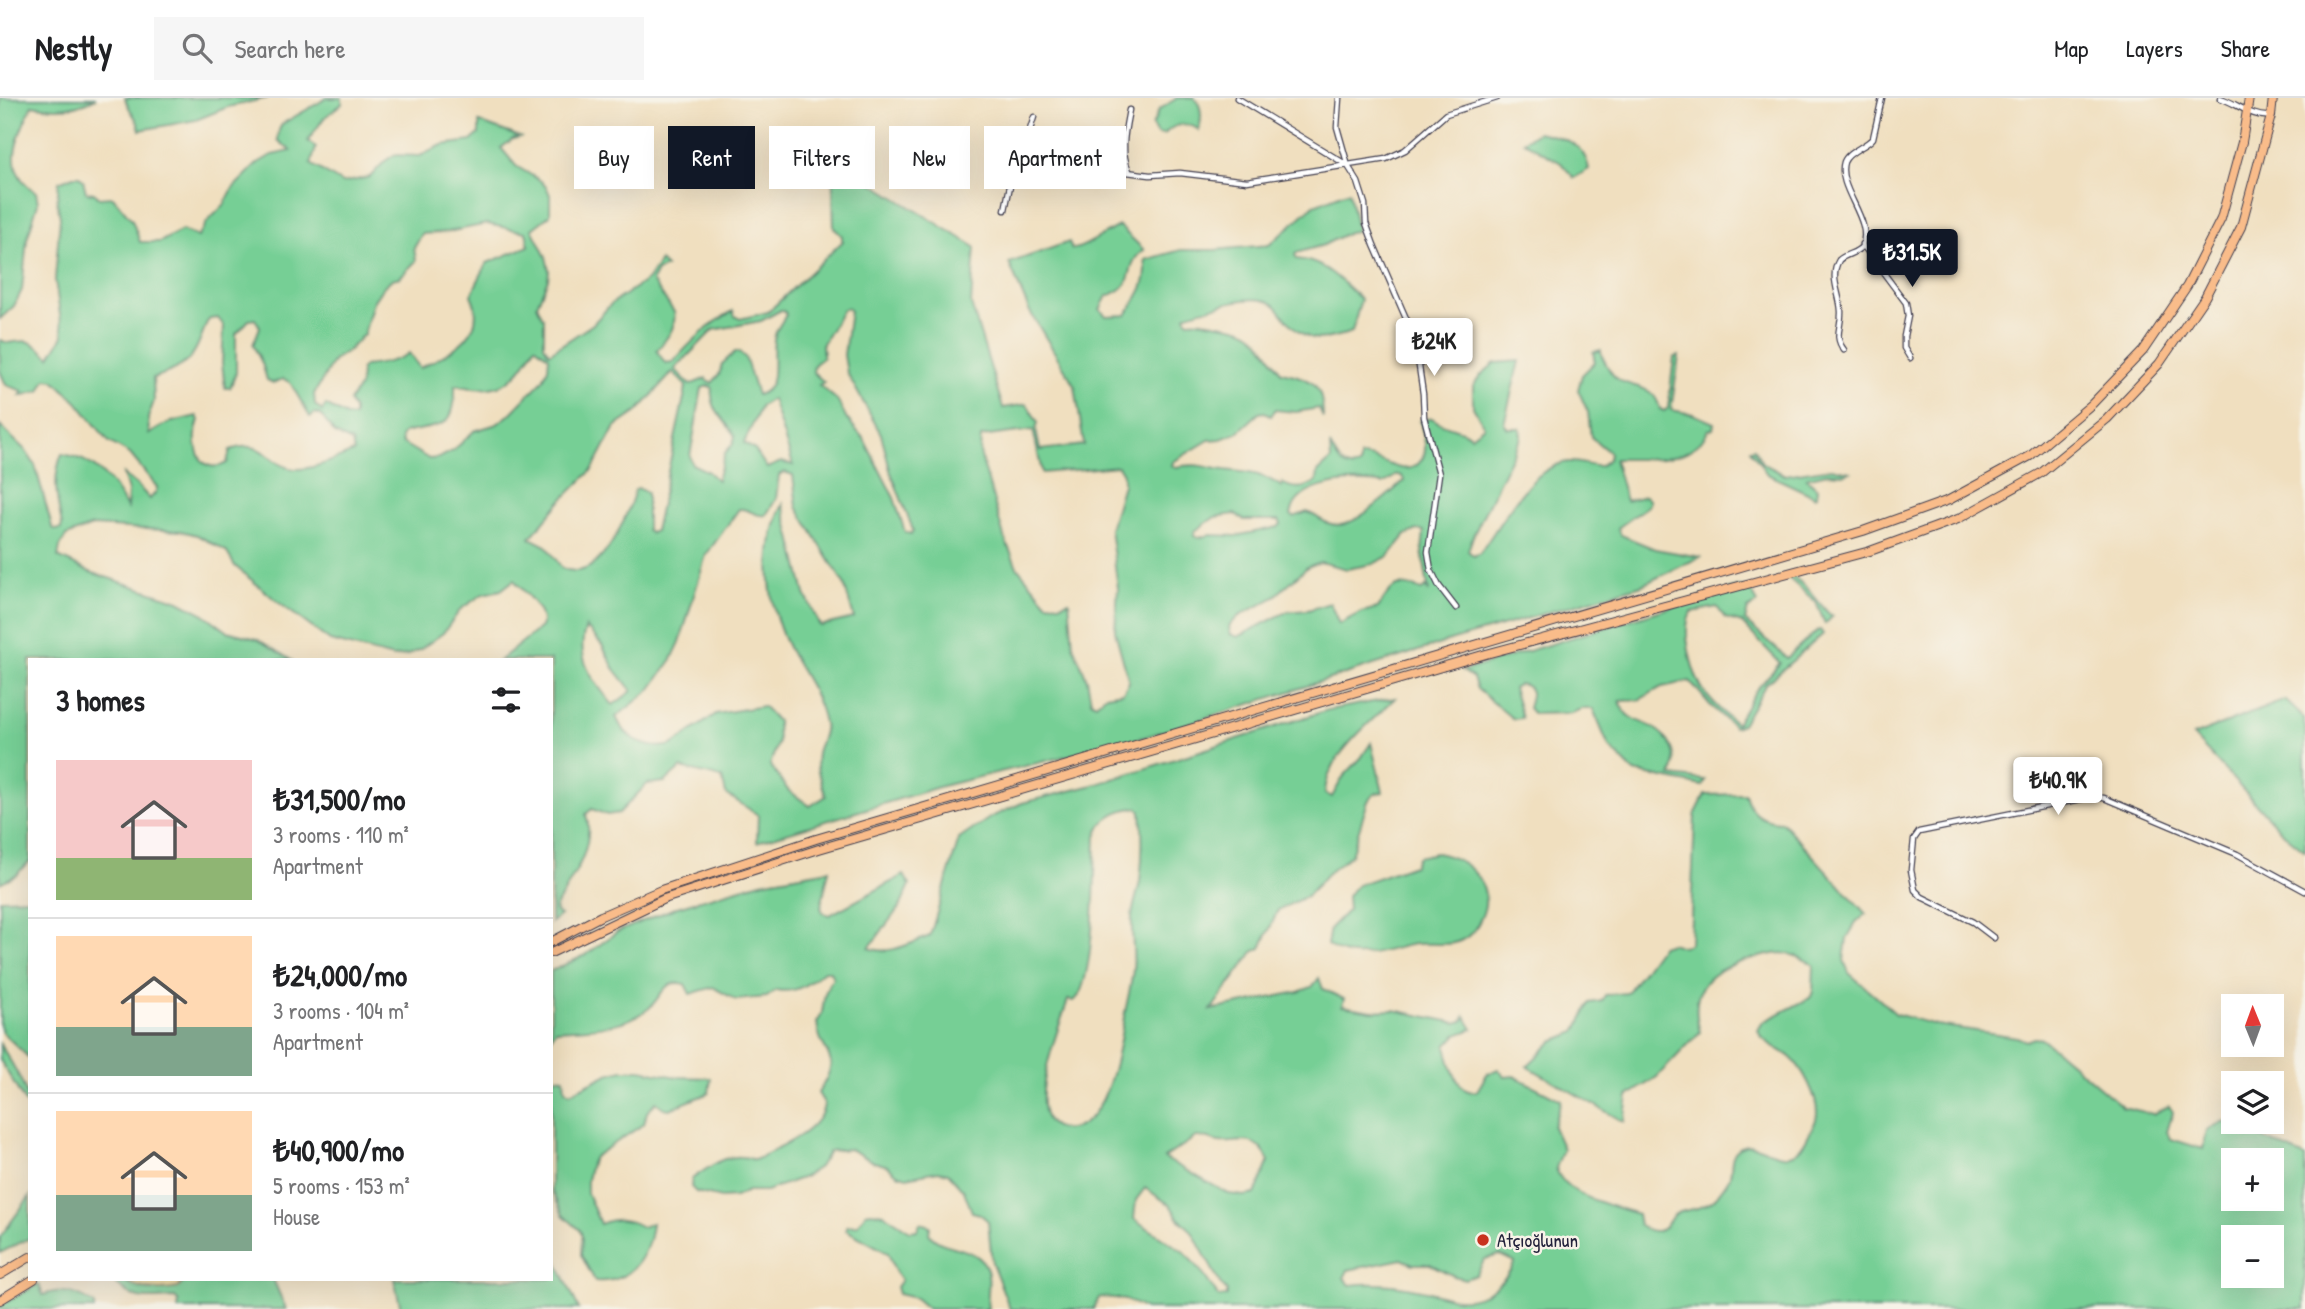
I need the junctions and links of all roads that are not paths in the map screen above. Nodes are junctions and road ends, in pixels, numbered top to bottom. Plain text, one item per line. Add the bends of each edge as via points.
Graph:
1 (1237, 98) edge
2 (1339, 98) edge
3 (1497, 98) edge
4 (1882, 98) edge
5 (2220, 98) edge
6 (2249, 98) edge
7 (2273, 98) edge
8 (2247, 109) junction
9 (1129, 110) dead end
10 (2271, 116) junction
11 (1034, 117) dead end
12 (1031, 126) edge
13 (1348, 166) junction
14 (1126, 172) edge
15 (1129, 172) junction
16 (1009, 189) edge
17 (1005, 210) dead end
18 (1862, 244) junction
19 (1844, 350) dead end
20 (1910, 358) dead end
21 (1456, 608) dead end
22 (2305, 891) edge
23 (1994, 938) dead end
24 (553, 941) edge
25 (553, 952) edge
26 (28, 1258) edge
27 (0, 1275) edge
28 (31, 1281) edge
29 (0, 1300) edge

1 - 13 street
2 - 13 street via 1337,127
3 - 13 street via 1446,114 1405,150 1386,159
4 - 18 street via 1874,138 1844,163 1862,222
5 - 8 street
6 - 8 highway
7 - 10 highway
8 - 10 street via 2258,116
8 - 24 highway via 2221,219 2187,286 2143,351 2092,404 2029,456 1949,500 1863,531 817,839 661,890
9 - 15 street via 1124,139
10 - 25 highway via 2241,227 2205,297 2159,364 2107,419 2042,473 1958,519 1870,551 1486,654 820,849 664,899
11 - 12 street
13 - 15 street via 1247,181
13 - 21 street via 1358,182 1374,245 1415,339 1424,417 1439,474 1428,552 1439,586
14 - 15 street
16 - 17 street
18 - 19 street via 1843,256 1834,271 1841,311 1838,338
18 - 20 street via 1906,303 1904,348
22 - 23 street via 2237,854 2104,797 1919,832 1910,870 1915,890
26 - 27 highway
28 - 29 highway

